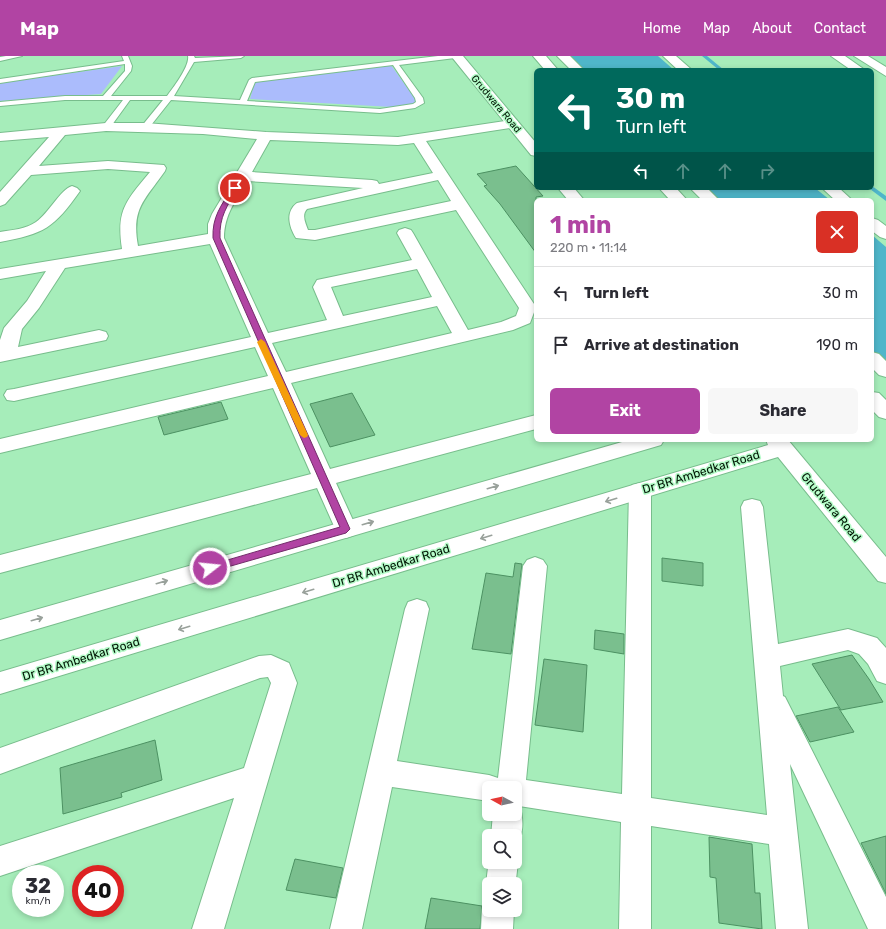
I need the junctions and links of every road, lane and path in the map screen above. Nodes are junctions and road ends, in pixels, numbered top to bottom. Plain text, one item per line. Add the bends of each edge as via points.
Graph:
1 (19, 56) edge
2 (241, 56) edge
3 (456, 56) edge
4 (539, 56) edge
5 (563, 56) edge
6 (669, 56) edge
7 (837, 56) edge
8 (860, 56) edge
9 (192, 58) edge
10 (0, 59) edge
11 (126, 59) edge
12 (395, 63) junction
13 (550, 68) edge
14 (576, 68) edge
15 (684, 68) edge
16 (856, 68) edge
17 (886, 72) edge
18 (0, 81) edge
19 (106, 98) junction
20 (128, 98) junction
21 (169, 98) junction
22 (243, 102) junction
23 (0, 104) edge
24 (512, 124) junction
25 (106, 127) junction
26 (144, 127) junction
27 (61, 131) junction
28 (266, 136) junction
29 (0, 137) edge
30 (418, 139) junction
31 (534, 150) edge
32 (25, 171) junction
33 (442, 175) junction
34 (243, 176) junction
35 (390, 185) junction
36 (568, 190) edge
37 (669, 190) edge
38 (700, 190) edge
39 (832, 190) edge
40 (72, 191) dead end
41 (574, 198) edge
42 (677, 198) edge
43 (709, 198) edge
44 (842, 198) edge
45 (0, 201) edge
46 (461, 204) junction
47 (874, 225) edge
48 (405, 233) dead end
49 (886, 234) edge
50 (0, 237) edge
51 (216, 238) junction
52 (131, 253) junction
53 (422, 263) junction
54 (59, 265) junction
55 (0, 274) edge
56 (442, 300) junction
57 (337, 324) junction
58 (99, 336) dead end
59 (463, 336) junction
60 (261, 340) junction
61 (3, 355) edge
62 (874, 360) edge
63 (886, 371) edge
64 (279, 380) junction
65 (14, 395) dead end
66 (874, 400) edge
67 (886, 412) edge
68 (534, 423) edge
69 (647, 442) edge
70 (779, 444) edge
71 (0, 446) edge
72 (323, 479) junction
73 (640, 491) junction
74 (752, 507) dead end
75 (346, 529) junction
76 (0, 564) edge
77 (535, 566) dead end
78 (886, 574) edge
79 (417, 609) dead end
80 (0, 630) edge
81 (766, 658) junction
82 (886, 673) edge
83 (0, 683) edge
84 (770, 693) junction
85 (0, 761) edge
86 (381, 772) junction
87 (254, 778) junction
88 (512, 781) edge
89 (482, 787) edge
90 (522, 793) edge
91 (636, 810) junction
92 (783, 832) junction
93 (0, 861) edge
94 (497, 917) edge
95 (208, 929) edge
96 (346, 929) edge
97 (496, 929) edge
98 (635, 929) edge
99 (792, 929) edge
100 (885, 929) edge

1 - 10 lane
2 - 9 lane
3 - 12 lane
3 - 24 main road, Grudwara Road
4 - 13 main road
5 - 14 main road
6 - 15 main road
7 - 16 main road
8 - 17 main road
9 - 21 lane
11 - 18 lane
11 - 19 lane via 128,72
12 - 22 lane via 252,80
12 - 22 lane via 419,98 420,103 415,106 380,111
19 - 20 lane
19 - 23 lane via 64,98
20 - 21 lane
20 - 25 lane
21 - 22 lane
21 - 26 lane
24 - 30 main road
24 - 31 main road, Grudwara Road
25 - 26 main road
25 - 27 main road
26 - 28 main road
27 - 29 main road
27 - 32 main road
28 - 30 main road via 377,141
28 - 34 main road
30 - 33 main road
32 - 45 main road
32 - 52 main road via 108,165 159,168 129,214 127,226
33 - 35 main road
33 - 46 main road
34 - 35 main road
34 - 51 main road via 220,214 216,224
35 - 46 main road via 302,206 295,213 302,235 315,235
36 - 41 main road
37 - 42 main road
38 - 43 main road
39 - 44 main road
40 - 50 main road via 46,224 26,233
46 - 59 main road via 528,308 524,319 507,326
47 - 49 main road
48 - 53 main road
51 - 52 main road
51 - 60 main road
52 - 54 main road
53 - 56 main road
53 - 57 main road via 323,284
54 - 55 main road
54 - 61 main road via 13,328
56 - 57 main road
56 - 59 main road
57 - 60 main road
58 - 61 main road
59 - 64 main road
60 - 64 main road
60 - 65 main road
62 - 63 main road
64 - 71 main road
64 - 72 main road
66 - 67 main road
68 - 72 main road
75 -> 69 main road
70 - 73 main road, Dr BR Ambedkar Road
70 - 78 main road, Grudwara Road
72 - 75 main road
72 - 76 main road
73 -> 83 main road, Dr BR Ambedkar Road
73 - 91 main road
74 - 81 main road
80 -> 75 main road
77 - 88 main road
79 - 86 main road
81 - 82 main road via 848,639 868,646
81 - 84 main road
84 - 92 main road
84 - 100 main road
85 - 87 main road via 259,667 271,666 280,671 284,683
86 - 89 main road
86 - 96 main road
87 - 93 main road
87 - 95 main road
90 - 91 main road
91 - 92 main road
91 - 98 main road
92 - 99 main road
94 - 97 main road

